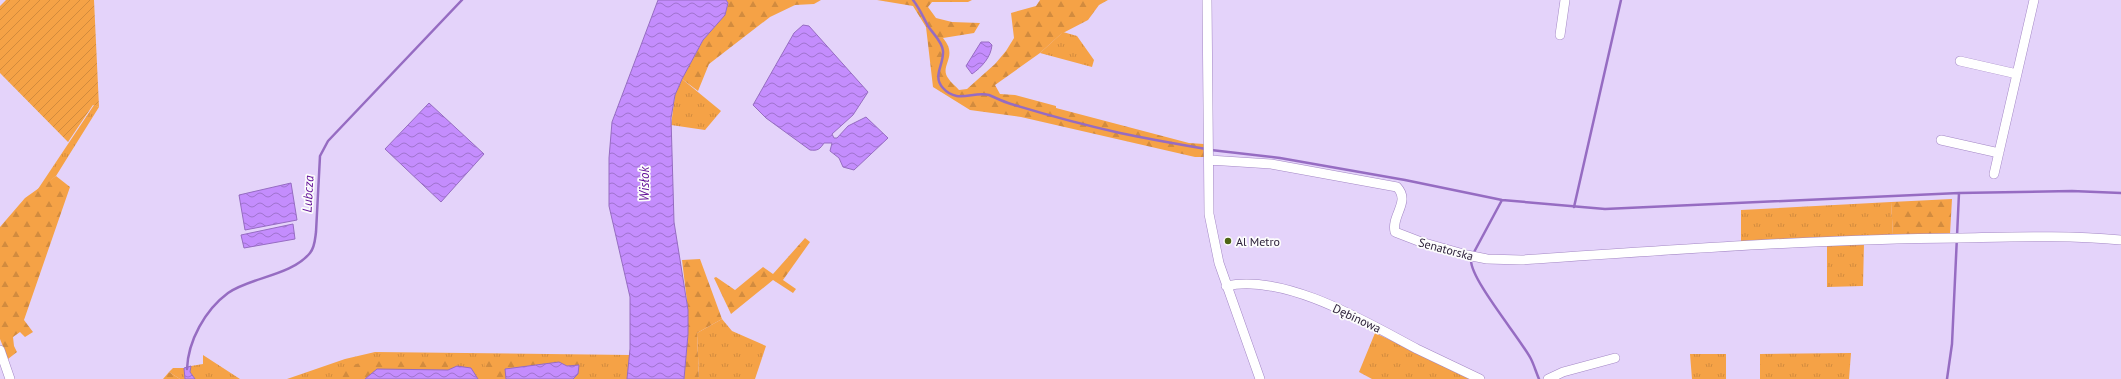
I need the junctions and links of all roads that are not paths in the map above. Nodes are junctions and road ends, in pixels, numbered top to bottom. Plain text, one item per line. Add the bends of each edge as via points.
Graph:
1 (1207, 0) edge
2 (1565, 0) edge
3 (2034, 0) edge
4 (1560, 35) dead end
5 (1960, 61) dead end
6 (2017, 74) junction
7 (1941, 140) dead end
8 (1999, 153) junction
9 (1209, 160) junction
10 (1994, 174) dead end
11 (2121, 240) edge
12 (1226, 286) junction
13 (0, 350) edge
14 (1615, 358) dead end
15 (10, 379) edge
16 (1260, 379) edge
17 (1480, 379) edge
18 (1548, 379) edge

1 - 9 street
2 - 4 street
3 - 6 street
5 - 6 street
6 - 8 street
7 - 8 street
8 - 10 street
9 - 11 street, Senatorska via 1271,164 1397,187 1403,194 1395,222 1395,232 1477,257 1521,260 1866,240 2072,236
9 - 12 street via 1209,214
12 - 16 street
12 - 17 street, Dębinowa via 1250,284 1299,293 1359,319
13 - 15 street
14 - 18 street

